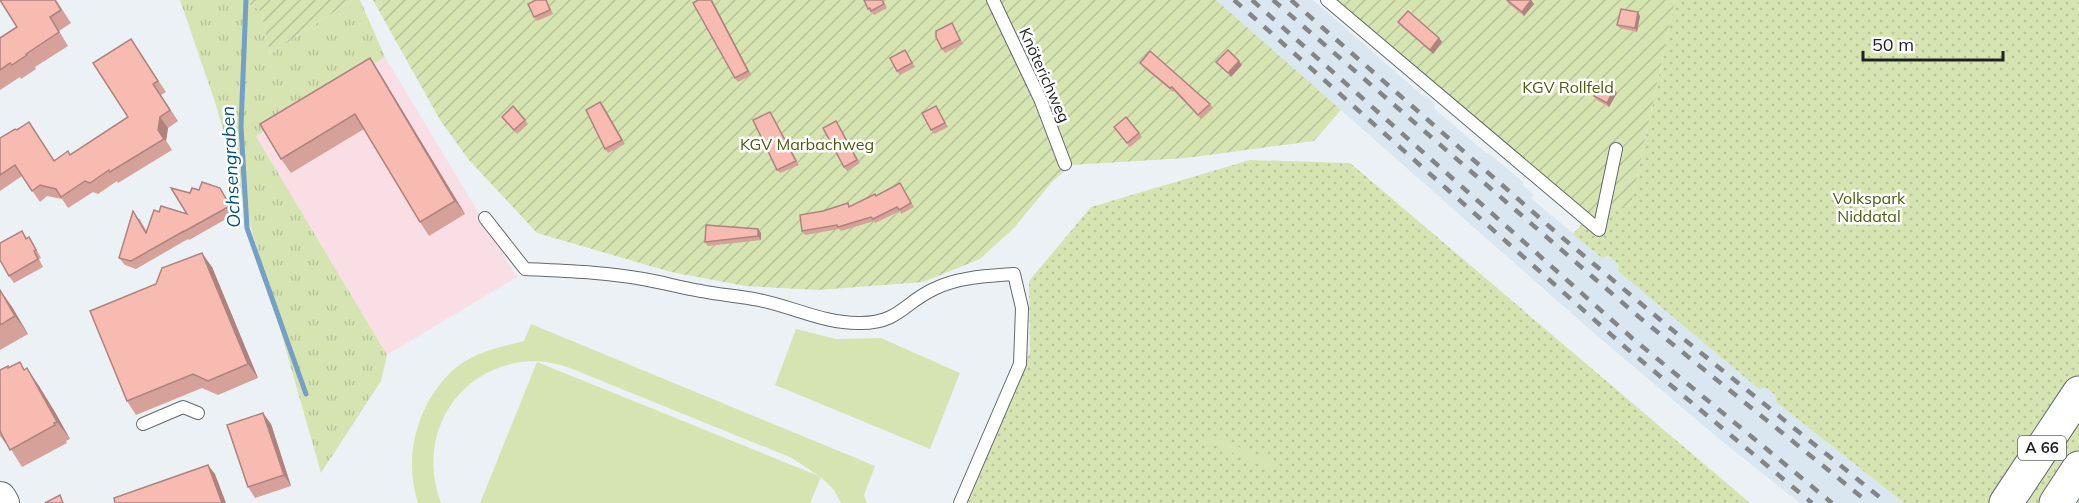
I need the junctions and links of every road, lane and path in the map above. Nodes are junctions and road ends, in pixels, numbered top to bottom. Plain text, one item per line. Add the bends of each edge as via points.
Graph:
1 (993, 0) edge
2 (1327, 0) edge
3 (1616, 149) dead end
4 (1065, 164) dead end
5 (485, 218) dead end
6 (2079, 393) edge
7 (198, 413) dead end
8 (143, 424) dead end
9 (2079, 468) edge
10 (0, 498) edge
11 (3, 503) edge
12 (960, 503) edge
13 (2006, 503) edge
14 (2056, 503) edge

1 - 4 lane, Knöterichweg via 1041,101
2 - 3 lane via 1599,230
5 - 12 lane via 525,269 643,279 862,324 891,319 933,289 971,278 1014,274 1022,309 1020,364
6 - 13 highway, A 66
7 - 8 lane via 183,407
9 - 14 highway, A 66
10 - 11 main road

